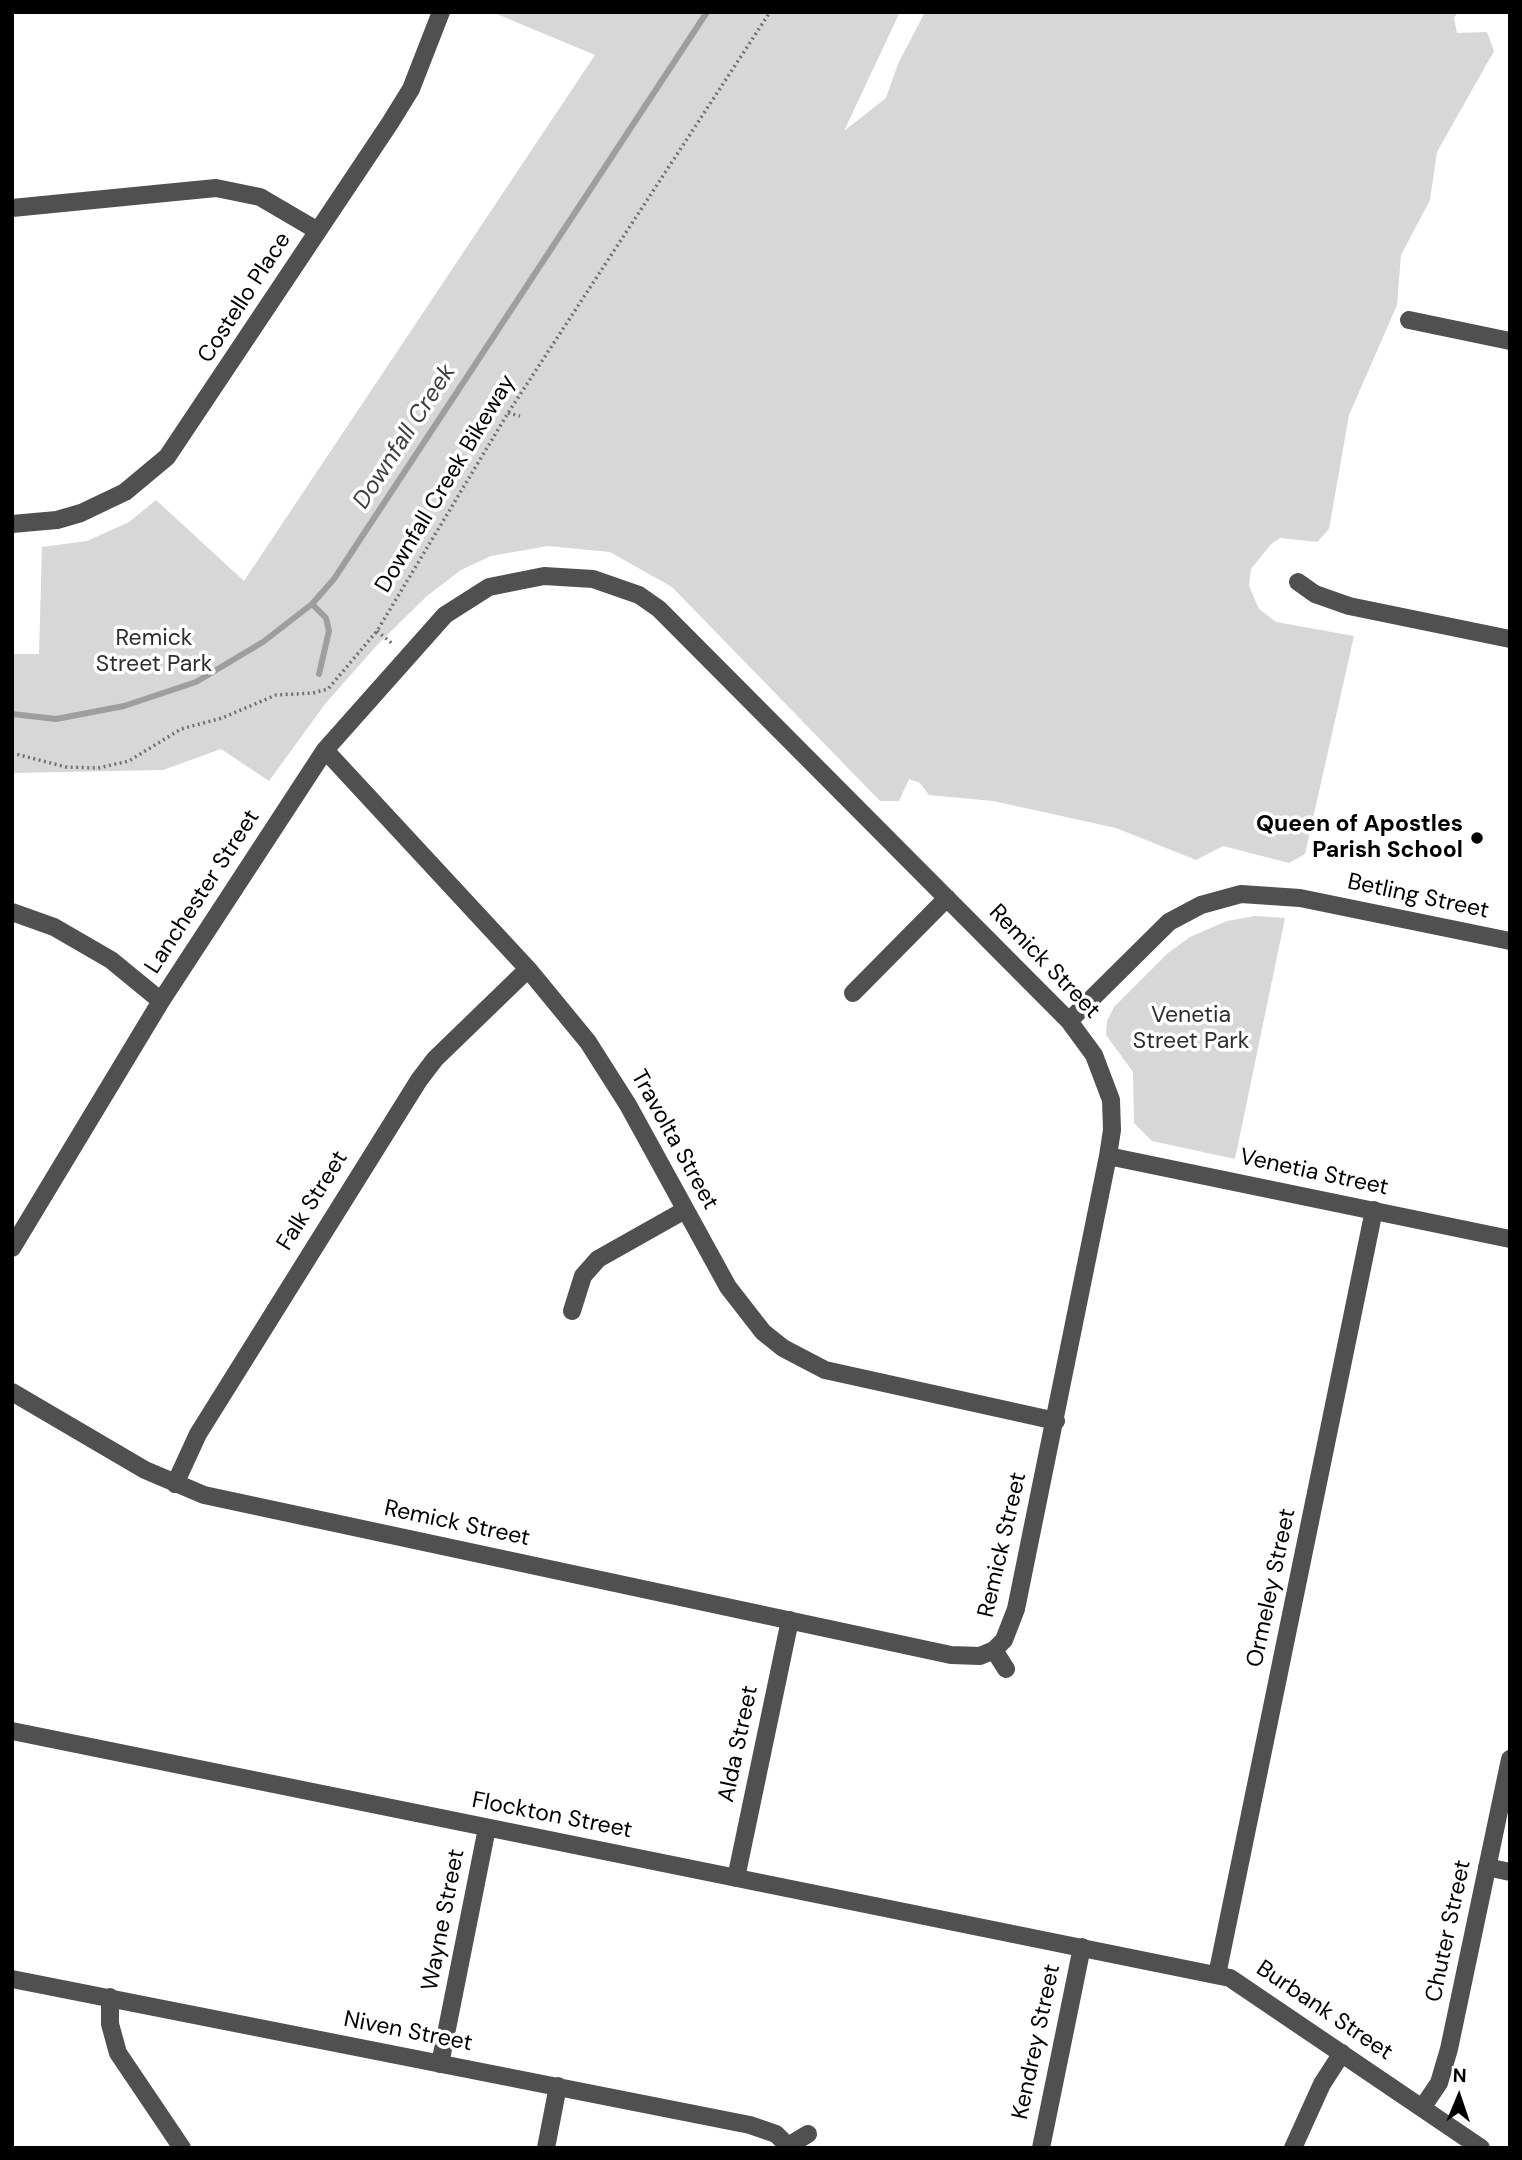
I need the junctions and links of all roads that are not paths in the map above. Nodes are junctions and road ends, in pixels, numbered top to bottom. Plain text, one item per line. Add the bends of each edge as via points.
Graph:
1 (441, 12) edge
2 (12, 208) edge
3 (318, 231) junction
4 (1409, 320) dead end
5 (1510, 341) edge
6 (12, 524) edge
7 (1298, 582) dead end
8 (474, 595) joint
9 (1510, 639) edge
10 (325, 750) junction
11 (947, 898) junction
12 (12, 912) edge
13 (1510, 942) edge
14 (528, 969) junction
15 (853, 993) dead end
16 (161, 1001) junction
17 (1069, 1021) junction
18 (1108, 1156) junction
19 (685, 1210) junction
20 (1374, 1210) junction
21 (1510, 1238) edge
22 (14, 1242) edge
23 (572, 1311) dead end
24 (12, 1392) edge
25 (1056, 1421) junction
26 (175, 1484) junction
27 (790, 1620) junction
28 (994, 1650) junction
29 (1006, 1669) dead end
30 (12, 1731) edge
31 (1510, 1759) edge
32 (487, 1828) junction
33 (1488, 1867) junction
34 (1510, 1872) edge
35 (736, 1878) junction
36 (1082, 1947) junction
37 (1217, 1975) junction
38 (12, 1979) edge
39 (110, 1997) junction
40 (1342, 2053) junction
41 (440, 2064) junction
42 (558, 2086) junction
43 (1422, 2108) junction
44 (808, 2134) dead end
45 (789, 2147) edge
46 (182, 2148) edge
47 (546, 2148) edge
48 (1041, 2148) edge
49 (1293, 2148) edge
50 (1481, 2148) edge

1 - 3 street, Costello Place via 411,89
2 - 3 street via 216,188 260,197
3 - 6 street, Costello Place via 167,457 125,492 92,508 57,520
4 - 5 street
7 - 9 street via 1315,594 1349,606
8 - 10 street, Lanchester Street via 445,615 406,655
8 - 11 street, Remick Street via 517,580 570,575 639,595 681,629
10 - 14 street, Travolta Street
10 - 16 street, Lanchester Street
11 - 15 street
11 - 17 street, Remick Street
12 - 16 street via 93,948
13 - 17 street, Betling Street via 1300,898 1241,894 1200,905 1169,922
14 - 19 street, Travolta Street via 609,1073
14 - 26 street, Falk Street via 419,1080 205,1422
16 - 22 street, Lanchester Street
17 - 18 street, Remick Street via 1094,1055 1106,1082 1112,1116
18 - 20 street, Venetia Street
18 - 25 street, Remick Street
19 - 23 street via 598,1259 583,1276
19 - 25 street, Travolta Street via 747,1314 763,1332 806,1362 850,1377
20 - 21 street, Venetia Street
20 - 37 street, Ormeley Street
24 - 26 street, Remick Street
25 - 28 street, Remick Street via 1012,1627
26 - 27 street, Remick Street via 233,1501
27 - 28 street, Remick Street via 964,1657
27 - 35 street, Alda Street
28 - 29 street, Remick Street
30 - 32 street, Flockton Street
31 - 33 street, Chuter Street
32 - 35 street, Flockton Street
32 - 41 street, Wayne Street
33 - 34 street
33 - 43 street, Chuter Street via 1446,2062
35 - 36 street, Flockton Street
36 - 37 street, Burbank Street
36 - 48 street, Kendrey Street
37 - 40 street, Burbank Street via 1243,1984
38 - 39 street, Niven Street
39 - 41 street, Niven Street
39 - 46 street via 110,2024 118,2053
40 - 43 street, Burbank Street
40 - 49 street via 1322,2084
41 - 42 street, Niven Street
42 - 45 street, Niven Street via 750,2125 776,2134
42 - 47 street
43 - 50 street, Burbank Street
44 - 45 street, Niven Street

